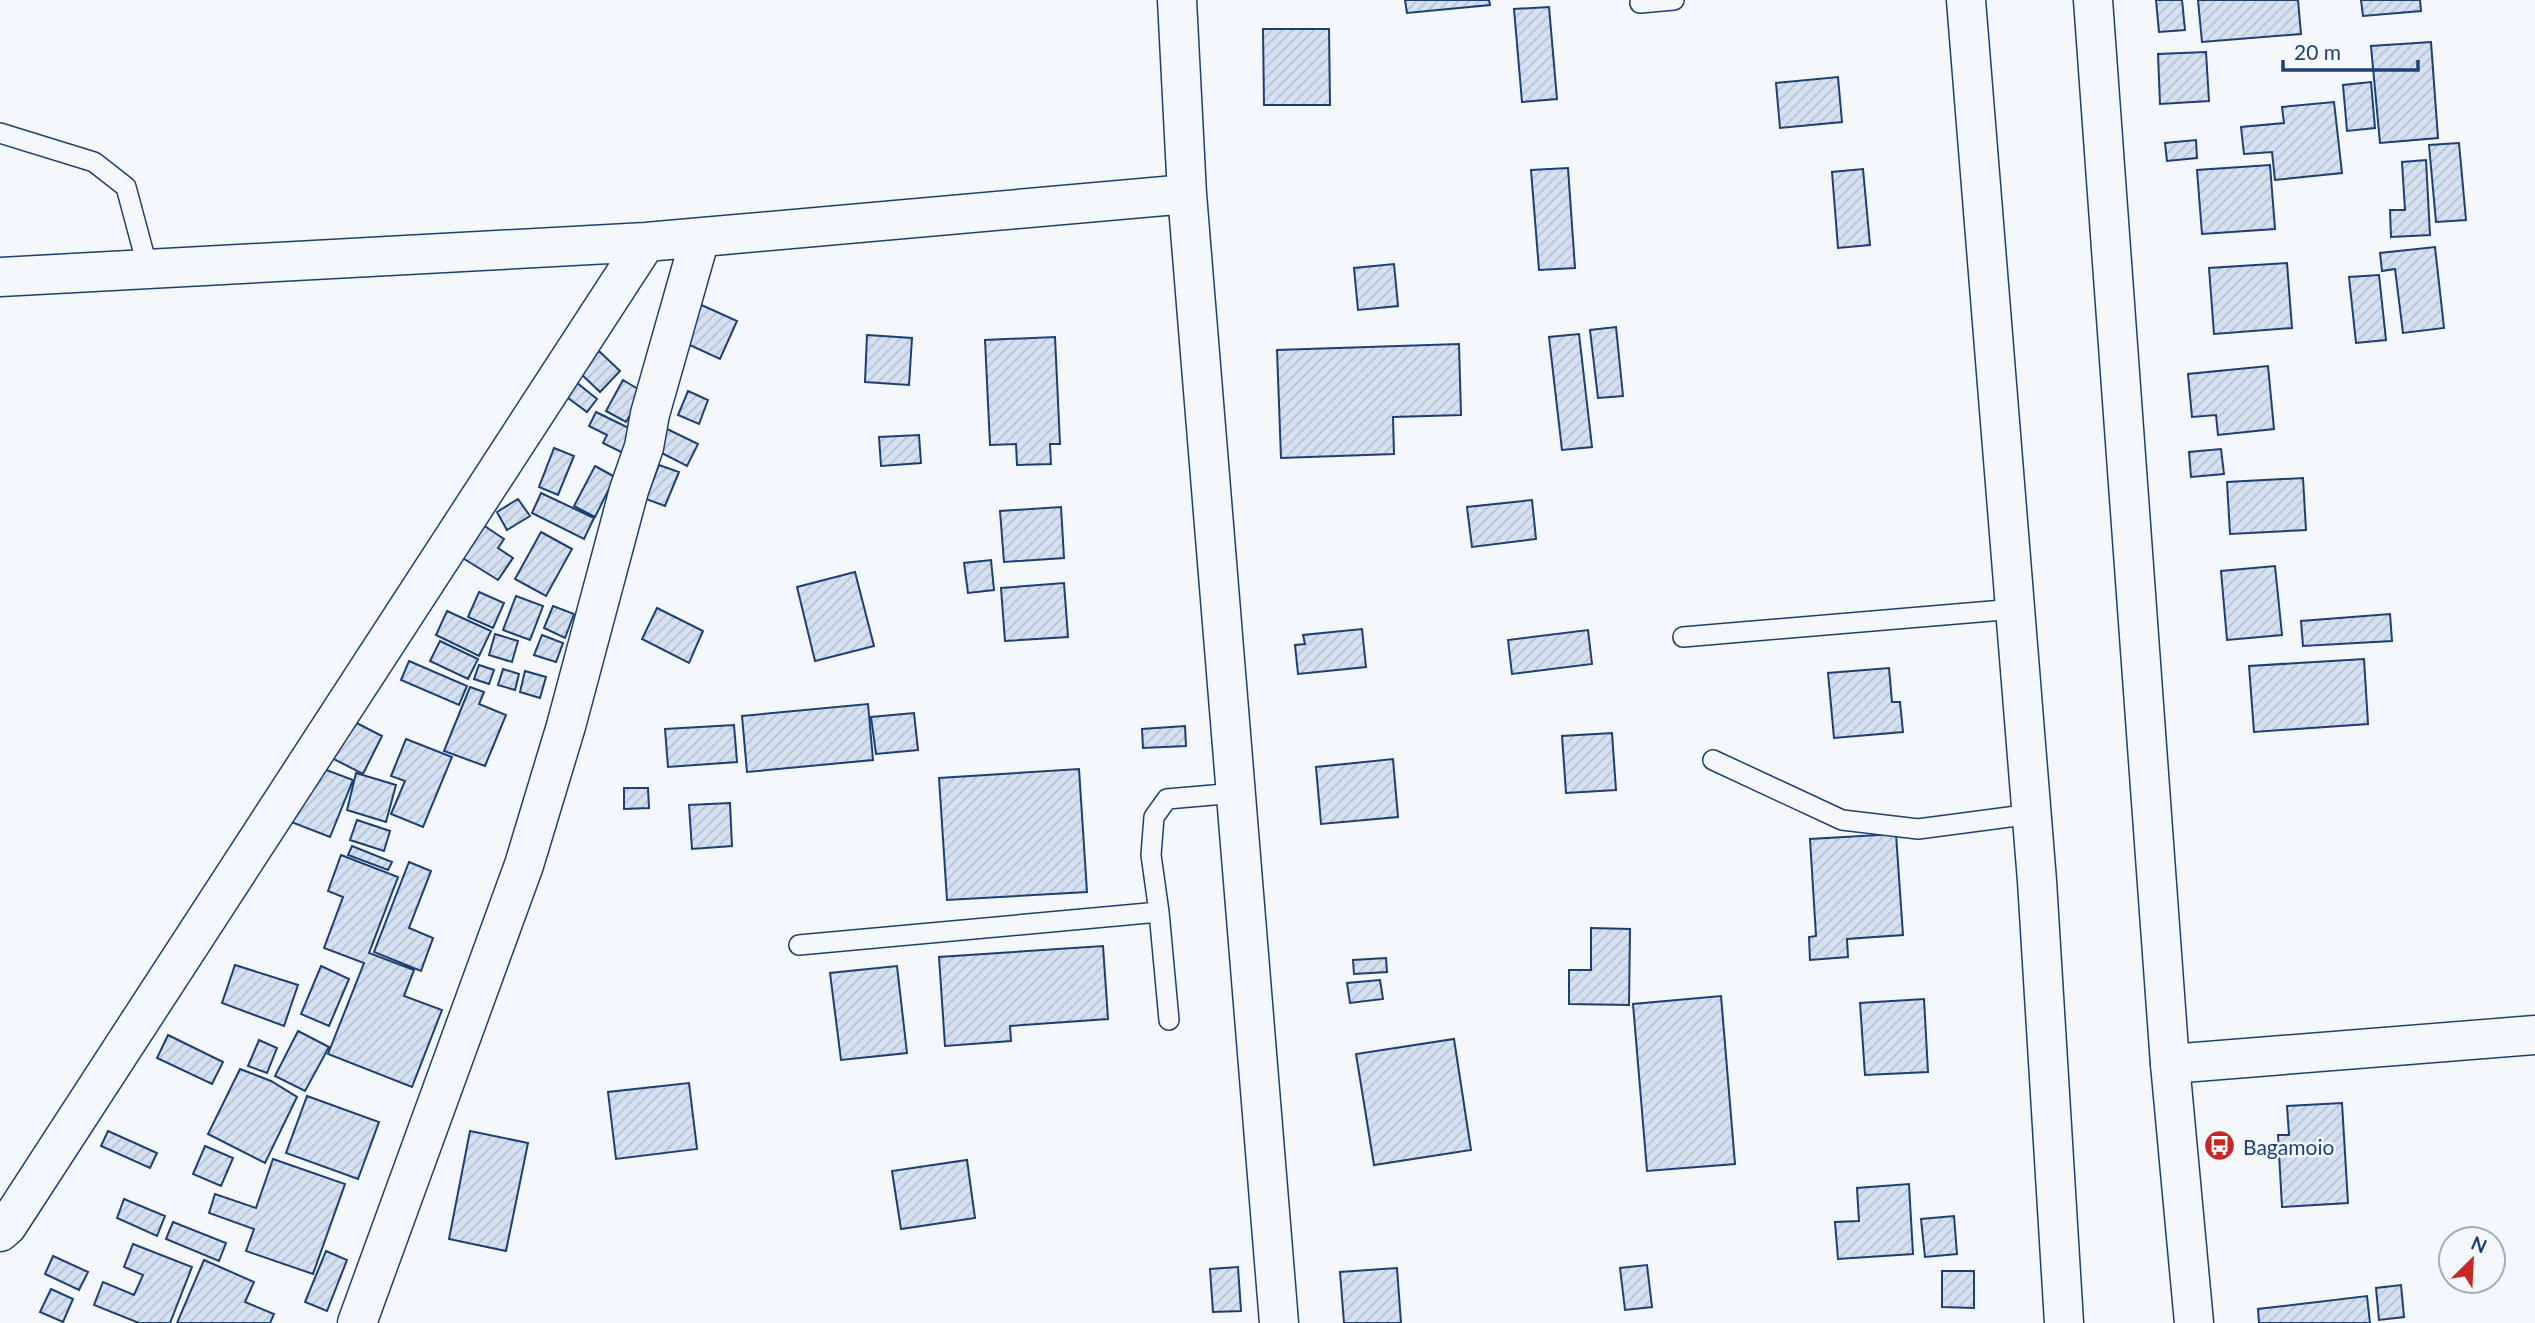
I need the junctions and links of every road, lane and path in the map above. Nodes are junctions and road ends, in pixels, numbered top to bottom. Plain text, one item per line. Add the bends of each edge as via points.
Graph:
1 (1177, 0) edge
2 (1674, 0) edge
3 (1966, 0) edge
4 (2093, 0) edge
5 (1640, 3) dead end
6 (0, 133) edge
7 (1187, 194) junction
8 (701, 238) junction
9 (646, 242) junction
10 (148, 269) junction
11 (0, 277) edge
12 (2015, 609) junction
13 (1683, 637) dead end
14 (1713, 760) dead end
15 (1236, 793) junction
16 (2032, 814) junction
17 (1159, 912) junction
18 (799, 945) dead end
19 (1169, 1020) dead end
20 (2535, 1035) edge
21 (2170, 1064) junction
22 (3, 1236) edge
23 (357, 1323) edge
24 (1279, 1323) edge
25 (2064, 1323) edge
26 (2194, 1323) edge

1 - 7 main road
2 - 5 lane
3 - 12 main road
4 - 21 main road
6 - 10 lane via 94,162 126,187
7 - 8 main road
7 - 15 main road
8 - 9 main road
8 - 23 main road via 524,865
9 - 10 main road
9 - 22 main road
10 - 11 main road
12 - 13 lane
12 - 16 main road
14 - 16 lane via 1842,820 1918,829
15 - 17 lane via 1167,799 1154,817 1151,855
15 - 24 main road
16 - 25 main road
17 - 18 lane
17 - 19 lane
20 - 21 main road
21 - 26 main road

